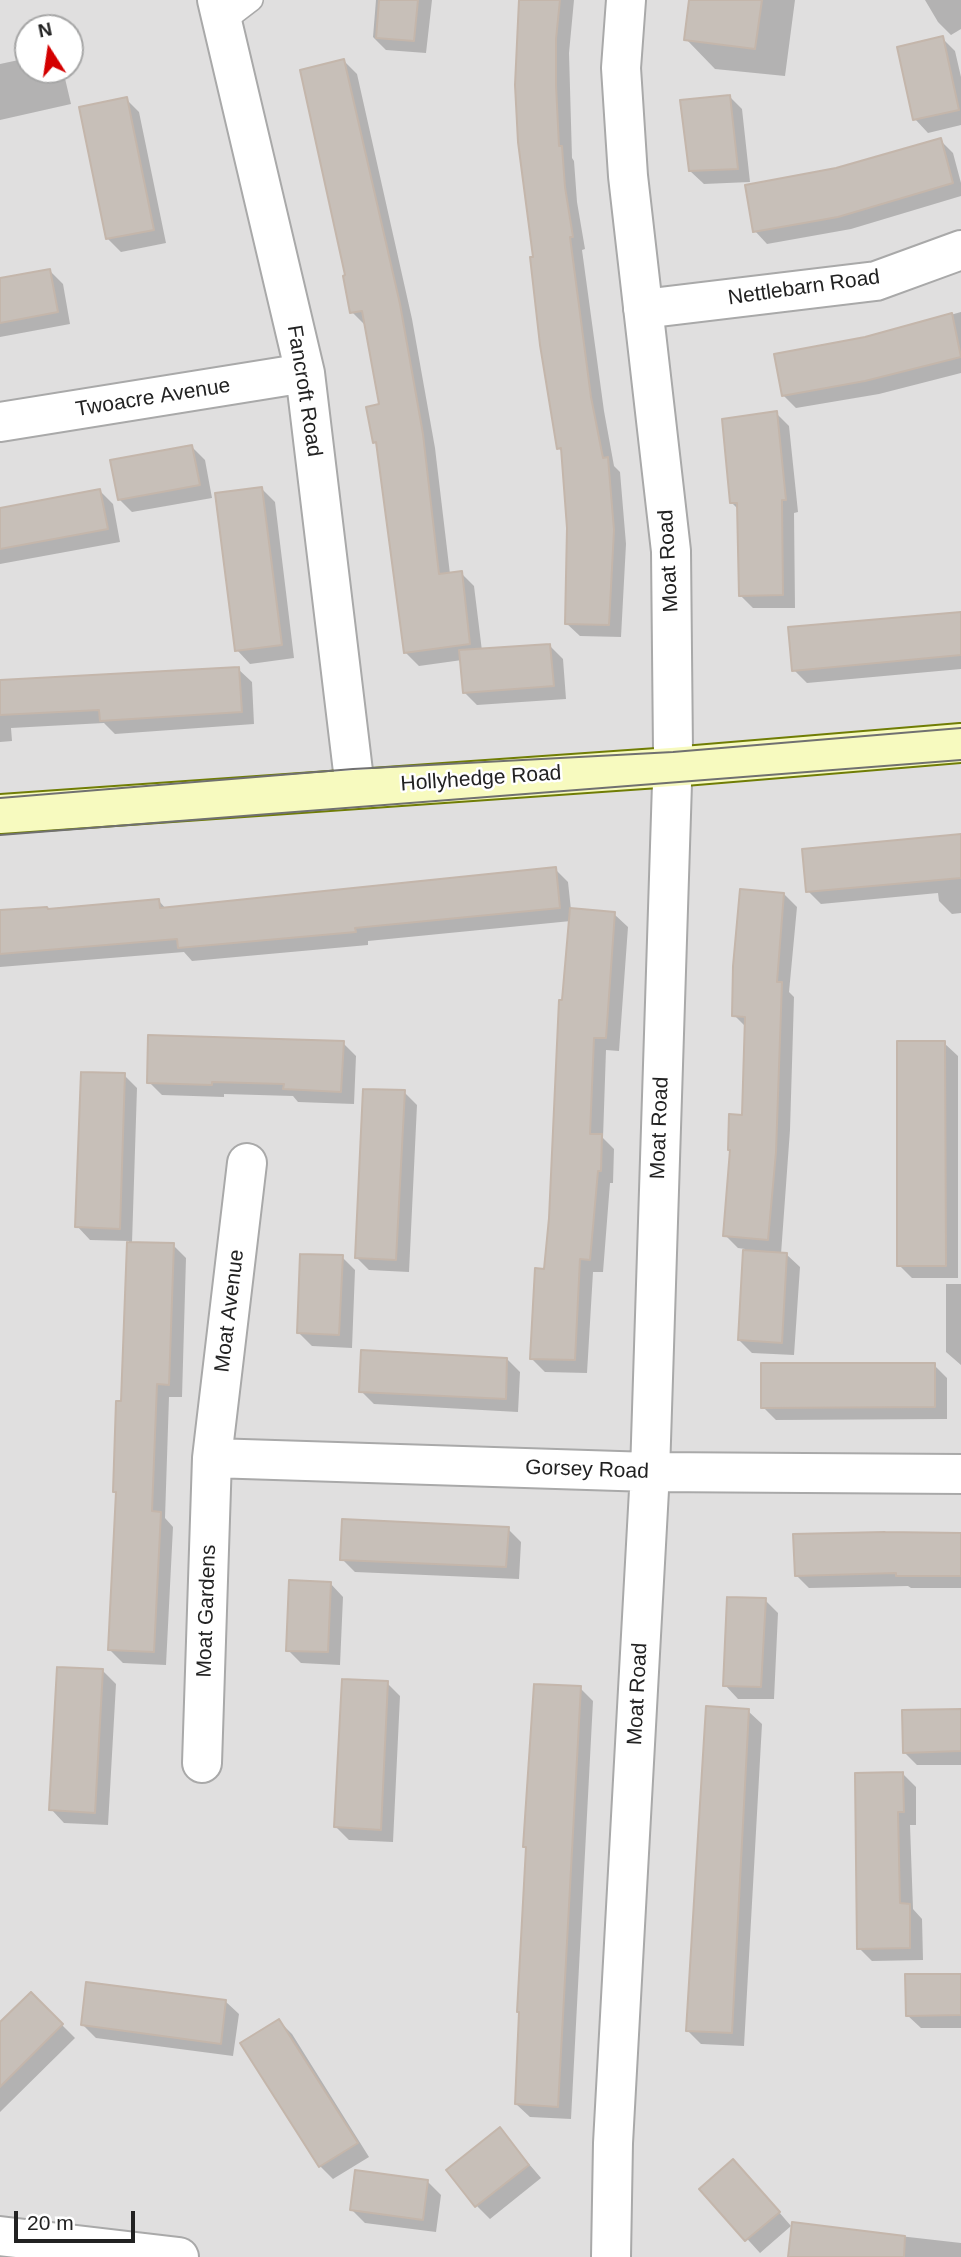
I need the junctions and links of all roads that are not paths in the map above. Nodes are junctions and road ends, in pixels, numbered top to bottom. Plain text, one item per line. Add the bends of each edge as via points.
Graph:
1 (252, 0) edge
2 (626, 0) edge
3 (220, 11) edge
4 (961, 250) edge
5 (643, 309) junction
6 (305, 373) junction
7 (0, 422) edge
8 (961, 743) edge
9 (672, 767) junction
10 (355, 788) junction
11 (0, 814) edge
12 (247, 1163) dead end
13 (212, 1458) junction
14 (650, 1472) junction
15 (961, 1474) edge
16 (202, 1763) dead end
17 (0, 2236) edge
18 (179, 2257) edge
19 (611, 2257) edge

1 - 3 lane
2 - 5 street, Moat Road via 621,68
3 - 6 street, Fancroft Road
4 - 5 street, Nettlebarn Road via 876,281
5 - 9 street, Moat Road via 671,551
6 - 7 street, Twoacre Avenue
6 - 10 street, Fancroft Road
8 - 9 street, Hollyhedge Road
9 - 10 street, Hollyhedge Road
9 - 14 street, Moat Road
10 - 11 street, Hollyhedge Road
12 - 13 street, Moat Avenue
13 - 14 street, Gorsey Road
13 - 16 street, Moat Gardens
14 - 15 street, Gorsey Road
14 - 19 street, Moat Road
17 - 18 street

